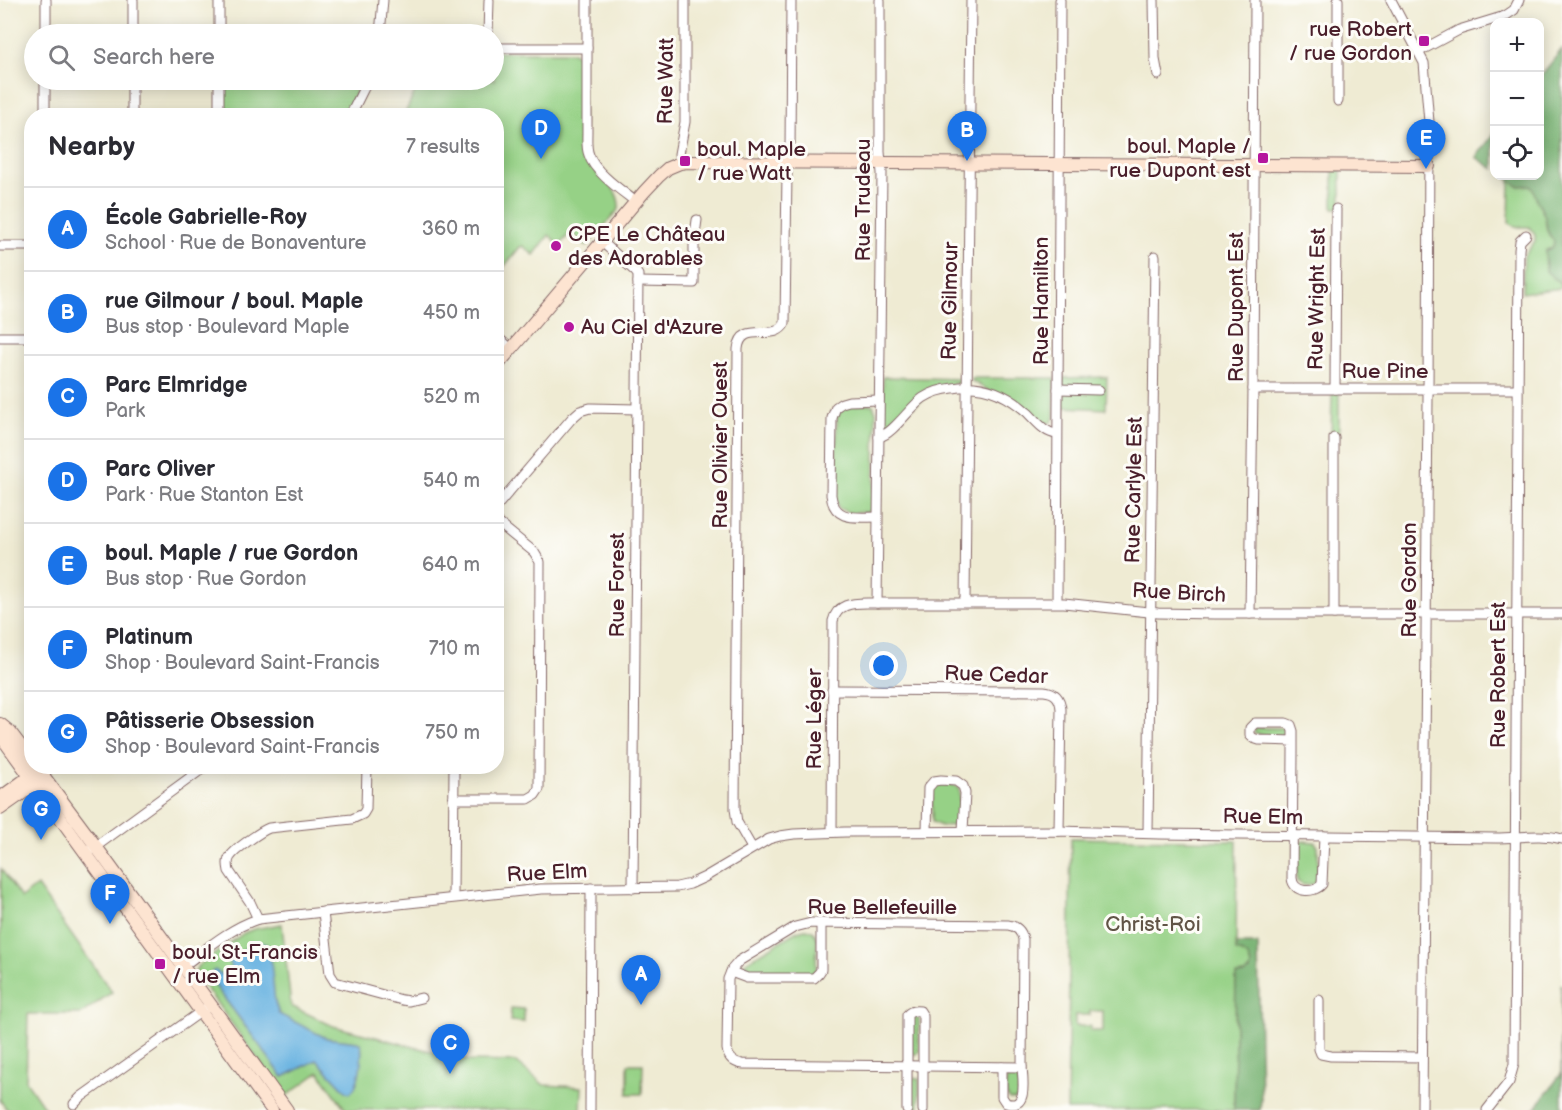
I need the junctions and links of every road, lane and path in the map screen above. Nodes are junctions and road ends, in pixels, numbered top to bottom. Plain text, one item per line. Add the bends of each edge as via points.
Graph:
1 (46, 0) edge
2 (133, 0) edge
3 (219, 0) edge
4 (383, 0) edge
5 (489, 0) edge
6 (587, 0) edge
7 (685, 0) edge
8 (791, 0) edge
9 (880, 0) edge
10 (971, 0) edge
11 (1060, 0) edge
12 (1154, 0) edge
13 (1255, 0) edge
14 (1338, 0) edge
15 (1391, 0) edge
16 (1519, 0) edge
17 (46, 24) edge
18 (133, 24) edge
19 (219, 24) edge
20 (381, 24) edge
21 (488, 24) edge
22 (504, 48) edge
23 (587, 48) junction
24 (1418, 52) junction
25 (1158, 75) dead end
26 (45, 90) edge
27 (132, 90) edge
28 (219, 90) edge
29 (363, 90) edge
30 (1338, 101) dead end
31 (45, 108) edge
32 (132, 108) edge
33 (219, 108) edge
34 (354, 108) edge
35 (789, 162) junction
36 (680, 163) junction
37 (881, 163) junction
38 (970, 164) junction
39 (1060, 164) junction
40 (1254, 165) junction
41 (1429, 166) junction
42 (636, 202) junction
43 (1336, 209) dead end
44 (698, 220) dead end
45 (1526, 236) dead end
46 (602, 242) junction
47 (0, 246) edge
48 (24, 246) edge
49 (1155, 256) dead end
50 (638, 282) junction
51 (0, 337) edge
52 (24, 337) edge
53 (504, 343) edge
54 (511, 350) junction
55 (504, 358) edge
56 (968, 386) junction
57 (1058, 389) junction
58 (1253, 389) junction
59 (1335, 389) junction
60 (1428, 389) junction
61 (1517, 389) junction
62 (1099, 390) dead end
63 (879, 400) junction
64 (637, 409) junction
65 (1058, 434) junction
66 (879, 437) junction
67 (1334, 438) dead end
68 (504, 498) edge
69 (877, 517) junction
70 (504, 528) edge
71 (966, 602) junction
72 (1057, 602) junction
73 (877, 603) junction
74 (840, 608) joint
75 (1150, 612) junction
76 (1250, 614) junction
77 (1334, 614) junction
78 (1426, 614) junction
79 (1517, 614) junction
80 (1562, 614) edge
81 (832, 690) junction
82 (0, 724) edge
83 (0, 735) edge
84 (1293, 741) junction
85 (24, 750) edge
86 (24, 759) edge
87 (36, 774) edge
88 (37, 774) edge
89 (39, 774) edge
90 (195, 774) edge
91 (367, 774) edge
92 (454, 774) edge
93 (0, 798) edge
94 (453, 799) junction
95 (0, 809) edge
96 (927, 831) junction
97 (963, 831) junction
98 (1059, 831) junction
99 (832, 832) junction
100 (1148, 833) junction
101 (1292, 836) junction
102 (1324, 836) junction
103 (1424, 837) junction
104 (1515, 837) junction
105 (1562, 839) edge
106 (752, 848) junction
107 (91, 850) junction
108 (591, 888) junction
109 (633, 888) junction
110 (453, 897) junction
111 (323, 912) junction
112 (258, 919) junction
113 (822, 923) junction
114 (178, 970) junction
115 (731, 972) junction
116 (421, 998) dead end
117 (1319, 1000) dead end
118 (205, 1008) junction
119 (1422, 1057) junction
120 (907, 1066) junction
121 (923, 1066) junction
122 (1002, 1067) junction
123 (1022, 1067) junction
124 (74, 1104) dead end
125 (272, 1110) edge
126 (287, 1110) edge
127 (590, 1110) edge
128 (907, 1110) edge
129 (923, 1110) edge
130 (1422, 1110) edge
131 (1487, 1110) edge

1 - 17 street
2 - 18 street
3 - 19 street
4 - 20 street
5 - 21 street
6 - 23 street
7 - 36 street, Rue Watt
8 - 35 street, Rue Olivier Ouest
9 - 37 street, Rue Trudeau
10 - 38 street, Rue Gilmour
11 - 39 street, Rue Hamilton
12 - 25 street
13 - 40 street, Rue Dupont Est
14 - 30 street
15 - 24 street, Rue Gordon
16 - 24 street via 1506,16 1459,30
22 - 23 street
23 - 42 street via 589,158
24 - 41 street, Rue Gordon via 1427,86
26 - 31 street
27 - 32 street
28 - 33 street
29 - 34 street
35 - 36 street
35 - 37 street
35 - 106 street, Rue Olivier Ouest via 785,323 774,332 745,335 738,350 735,809 737,822
36 - 42 street via 668,168
37 - 38 street
37 - 63 street, Rue Trudeau
38 - 39 street
38 - 56 street, Rue Gilmour
39 - 40 street
39 - 57 street, Rue Hamilton
40 - 41 street
40 - 58 street, Rue Dupont Est
41 - 60 street, Rue Gordon
42 - 46 street
43 - 59 street, Rue Wright Est
44 - 50 street via 694,283
45 - 61 street, Rue Robert Est via 1519,246
46 - 50 street via 635,271
46 - 54 street
47 - 48 street
49 - 75 street, Rue Carlyle Est
50 - 64 street, Rue Forest
51 - 52 street
53 - 54 street
54 - 55 street
56 - 65 street via 992,390 1011,399 1048,432
56 - 66 street via 930,393
56 - 71 street, Rue Gilmour
57 - 62 street
57 - 65 street, Rue Hamilton
58 - 59 street, Rue Pine
58 - 76 street, Rue Dupont Est
59 - 60 street, Rue Pine
60 - 61 street, Rue Pine
60 - 78 street, Rue Gordon
61 - 79 street, Rue Robert Est
63 - 66 street, Rue Trudeau
63 - 69 street via 842,403 834,409 832,418 834,508 848,516
64 - 68 street via 580,411
64 - 109 street, Rue Forest
65 - 72 street, Rue Hamilton
66 - 69 street, Rue Trudeau
67 - 77 street
69 - 73 street, Rue Trudeau
70 - 94 street via 534,552 540,562 539,789 528,799
71 - 72 street, Rue Birch
71 - 73 street, Rue Birch
72 - 75 street, Rue Birch
73 - 74 street, Rue Birch via 854,603
74 - 81 street, Rue Léger via 833,621
75 - 76 street, Rue Birch
75 - 100 street, Rue Carlyle Est
76 - 77 street, Rue Birch
77 - 78 street, Rue Birch
78 - 79 street, Rue Birch
78 - 103 street, Rue Gordon
79 - 80 street, Rue Birch
79 - 104 street, Rue Robert Est
81 - 98 street, Rue Cedar via 1055,694 1060,700
81 - 99 street, Rue Léger
82 - 85 street
83 - 86 street
84 - 84 street via 1289,723 1255,723 1250,728 1250,735 1256,740
84 - 101 street
87 - 93 street
88 - 95 street via 27,790
89 - 107 street
90 - 107 street
91 - 112 street via 366,808 360,817 269,828 230,856 228,871
92 - 94 street
94 - 110 street
96 - 97 street, Rue Elm
96 - 97 street via 928,788 934,781 956,780 964,793
96 - 99 street, Rue Elm
97 - 98 street, Rue Elm
98 - 100 street, Rue Elm
99 - 106 street, Rue Elm via 780,836
100 - 101 street, Rue Elm
101 - 102 street, Rue Elm
101 - 102 street via 1292,882 1296,888 1316,890 1322,884
102 - 103 street, Rue Elm
103 - 104 street, Rue Elm
103 - 119 street, Rue Gordon
104 - 105 street, Rue Elm
104 - 131 street, Rue Robert Est via 1514,1064 1509,1082
106 - 109 street, Rue Elm via 690,884
107 - 114 street
108 - 109 street, Rue Elm
108 - 110 street, Rue Elm
108 - 127 street
110 - 111 street, Rue Elm
111 - 112 street, Rue Elm
111 - 116 street via 330,974 335,982 402,1000
112 - 114 street, Rue Elm via 228,933
113 - 115 street, Rue Bellefeuille via 795,927 739,961
113 - 115 street via 821,970 814,978 747,978
113 - 123 street, Rue Bellefeuille via 1016,927 1023,939
114 - 118 street
115 - 120 street via 728,1053 735,1063
117 - 119 street via 1321,1054
118 - 124 street
118 - 125 street
118 - 126 street
119 - 130 street, Rue Gordon
120 - 121 street
120 - 121 street via 907,1015 916,1010 923,1016
120 - 128 street
121 - 122 street
121 - 129 street
122 - 123 street
122 - 123 street, Rue Bellefeuille via 1002,1097 1005,1103 1013,1105 1022,1097

